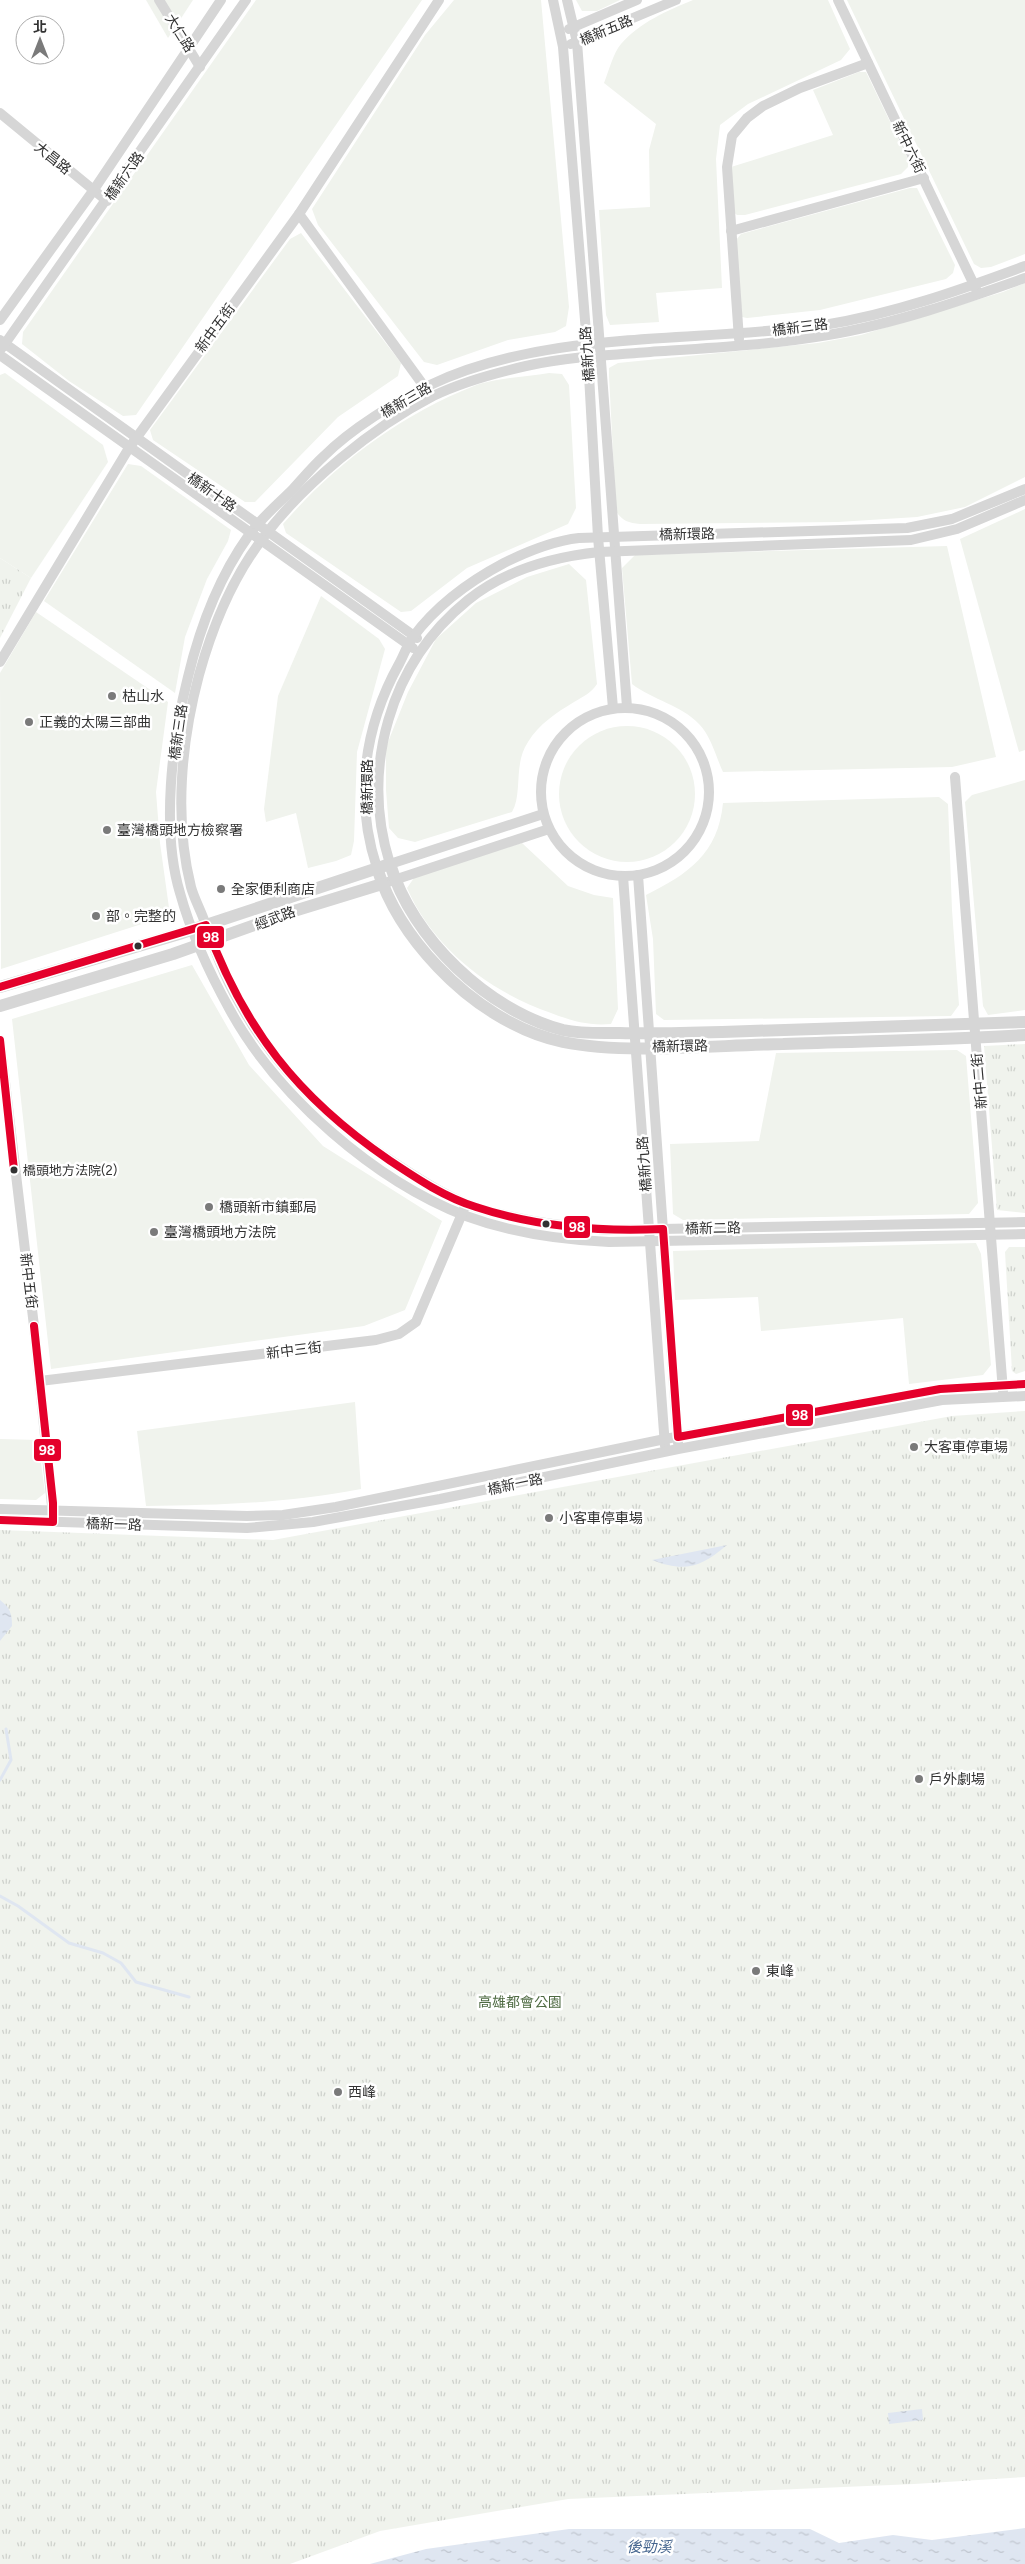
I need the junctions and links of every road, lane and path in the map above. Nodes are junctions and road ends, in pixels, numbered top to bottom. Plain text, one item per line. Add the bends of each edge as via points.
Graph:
1 (159, 0) edge
2 (221, 0) edge
3 (246, 0) edge
4 (439, 0) edge
5 (553, 0) edge
6 (567, 0) edge
7 (637, 0) edge
8 (676, 0) edge
9 (838, 0) edge
10 (574, 27) junction
11 (561, 32) junction
12 (577, 42) junction
13 (189, 47) junction
14 (564, 47) junction
15 (868, 63) junction
16 (200, 67) junction
17 (0, 113) edge
18 (924, 178) junction
19 (93, 190) junction
20 (107, 201) junction
21 (299, 214) junction
22 (732, 231) junction
23 (1025, 266) edge
24 (1025, 278) edge
25 (974, 284) junction
26 (978, 295) junction
27 (0, 320) edge
28 (739, 335) junction
29 (601, 344) junction
30 (2, 345) edge
31 (587, 345) junction
32 (740, 346) junction
33 (602, 355) junction
34 (0, 356) edge
35 (588, 357) junction
36 (426, 387) junction
37 (431, 397) junction
38 (136, 438) junction
39 (129, 448) junction
40 (1025, 489) edge
41 (1025, 500) edge
42 (258, 524) junction
43 (268, 532) junction
44 (250, 533) junction
45 (613, 535) junction
46 (598, 537) junction
47 (260, 541) junction
48 (614, 551) junction
49 (599, 552) junction
50 (411, 640) junction
51 (422, 648) junction
52 (0, 662) edge
53 (627, 707) junction
54 (614, 708) junction
55 (956, 777) dead end
56 (543, 814) junction
57 (549, 829) junction
58 (390, 864) junction
59 (377, 868) junction
60 (638, 875) junction
61 (624, 876) junction
62 (395, 880) junction
63 (382, 884) junction
64 (206, 925) junction
65 (193, 929) junction
66 (205, 944) junction
67 (0, 987) edge
68 (0, 1006) edge
69 (1025, 1022) edge
70 (975, 1025) junction
71 (635, 1034) junction
72 (649, 1034) junction
73 (1025, 1035) edge
74 (976, 1038) junction
75 (0, 1040) edge
76 (636, 1047) junction
77 (650, 1047) junction
78 (467, 1203) junction
79 (462, 1214) junction
80 (1025, 1222) edge
81 (989, 1223) junction
82 (663, 1229) junction
83 (649, 1230) junction
84 (1025, 1234) edge
85 (991, 1236) junction
86 (650, 1242) junction
87 (664, 1242) junction
88 (40, 1380) junction
89 (1025, 1384) edge
90 (1002, 1385) junction
91 (1025, 1396) edge
92 (1004, 1397) junction
93 (678, 1437) junction
94 (665, 1439) junction
95 (678, 1449) junction
96 (666, 1452) junction
97 (0, 1509) edge
98 (52, 1510) junction
99 (0, 1520) edge
100 (52, 1522) junction

1 - 13 street, 大仁路
2 - 13 street, 橋新六路
3 - 16 street, 橋新六路
4 - 21 street, 新中五街
5 - 11 street, 橋新九路
6 - 10 street, 橋新九路
7 - 10 street, 橋新五路
8 - 12 street, 橋新五路
9 - 15 street, 新中六街
10 - 11 street, 橋新五路
10 - 12 street, 橋新九路
11 - 14 street, 橋新九路
12 - 14 street, 橋新五路
12 - 29 street, 橋新九路
13 - 16 street, 大仁路
13 - 19 street, 橋新六路
14 - 31 street, 橋新九路
15 - 18 street, 新中六街
15 - 22 street via 800,88 763,106 747,118 732,136 727,166
16 - 20 street, 橋新六路
17 - 19 street, 大昌路
18 - 22 street
18 - 25 street, 新中六街
19 - 20 street, 大昌路
19 - 27 street, 橋新六路
20 - 30 street, 橋新六路
21 - 36 street
21 - 38 street, 新中五街
22 - 28 street
23 - 25 street, 橋新三路
24 - 26 street, 橋新三路
25 - 26 street, 新中六街
25 - 28 street, 橋新三路 via 898,308 828,324
26 - 32 street, 橋新三路 via 831,335
28 - 29 street, 橋新三路
28 - 32 street
29 - 31 street, 橋新三路
29 - 33 street, 橋新九路
30 - 38 street, 橋新十路
31 - 35 street, 橋新九路
31 - 36 street, 橋新三路 via 526,354 466,371
32 - 33 street, 橋新三路
33 - 35 street, 橋新三路
33 - 45 street, 橋新九路
34 - 39 street, 橋新十路
35 - 37 street, 橋新三路 via 529,365 473,380
35 - 46 street, 橋新九路
36 - 37 street
36 - 42 street, 橋新三路 via 370,420 327,452
37 - 43 street, 橋新三路 via 385,425 320,476
38 - 39 street, 新中五街
38 - 42 street, 橋新十路
39 - 44 street, 橋新十路
39 - 52 street, 新中五街
40 - 45 street, 橋新環路 via 952,520 907,528
41 - 48 street, 橋新環路 via 957,529 911,540
42 - 43 street, 橋新十路
42 - 44 street, 橋新三路
43 - 47 street, 橋新三路
43 - 50 street, 橋新十路
44 - 47 street, 橋新十路
44 - 65 street, 橋新三路 via 218,589 195,646 180,705 172,784 172,849 180,893
45 - 46 street, 橋新環路
45 - 48 street, 橋新九路
46 - 49 street, 橋新九路
46 - 50 street, 橋新環路 via 561,541 488,572 466,586
47 - 50 street, 橋新十路
47 - 64 street, 橋新三路 via 230,594 206,649 190,707 182,786 184,844 192,889
48 - 49 street, 橋新環路
48 - 53 street, 橋新九路
49 - 51 street, 橋新環路 via 536,564 490,585 469,599
49 - 54 street, 橋新九路
50 - 51 street, 橋新十路
50 - 59 street, 橋新環路 via 378,706 364,770 366,819
51 - 58 street, 橋新環路 via 393,705 379,758 381,829
53 - 54 street
53 - 60 street via 651,711 672,722 703,758 709,781 707,814 700,832 688,848 674,861
54 - 56 street via 576,723 549,754 542,773
55 - 70 street, 新中二街
56 - 57 street
56 - 58 street, 經武路
57 - 61 street via 559,845 580,863 605,874
57 - 62 street, 經武路
58 - 59 street, 經武路
58 - 62 street, 橋新環路
59 - 63 street, 橋新環路
59 - 64 street, 經武路
60 - 61 street
60 - 72 street, 橋新九路
61 - 71 street, 橋新九路
62 - 63 street, 經武路
62 - 71 street, 橋新環路 via 434,946 502,1002 563,1030
63 - 66 street, 經武路 via 294,911
63 - 76 street, 橋新環路 via 404,926 424,953 449,978 500,1017 561,1041
64 - 65 street, 經武路
64 - 66 street, 橋新二路
65 - 66 street, 橋新三路
65 - 67 street, 經武路
66 - 68 street, 經武路
66 - 78 street, 橋新二路 via 257,1035 282,1067 334,1119 419,1179
66 - 79 street, 橋新二路 via 246,1040 296,1098 325,1128 372,1164
69 - 70 street, 橋新環路
70 - 72 street, 橋新環路
70 - 74 street, 新中二街
71 - 72 street, 橋新環路
71 - 76 street, 橋新九路
72 - 77 street, 橋新九路
73 - 74 street, 橋新環路
74 - 77 street, 橋新環路
74 - 81 street, 新中二街
75 - 88 street, 新中五街
76 - 77 street, 橋新環路
76 - 83 street, 橋新九路
77 - 82 street, 橋新九路
78 - 79 street, 新中三街
78 - 83 street, 橋新二路 via 560,1225
79 - 86 street, 橋新二路 via 542,1236 601,1242
79 - 88 street, 新中三街 via 416,1322 399,1334 376,1340
80 - 81 street, 橋新二路
81 - 82 street, 橋新二路
81 - 85 street, 新中二街
82 - 83 street, 橋新二路
82 - 87 street, 橋新九路
83 - 86 street, 橋新九路
84 - 85 street, 橋新二路
85 - 87 street, 橋新二路
85 - 90 street, 新中二街
86 - 87 street, 橋新二路
86 - 94 street, 橋新九路
87 - 93 street, 橋新九路
88 - 98 street, 新中五街
89 - 90 street, 橋新一路
90 - 92 street, 新中二街
90 - 93 street, 橋新一路 via 940,1389
91 - 92 street, 橋新一路
92 - 95 street, 橋新一路 via 942,1400
93 - 94 street, 橋新一路
93 - 95 street, 橋新九路
94 - 96 street, 橋新九路
94 - 98 street, 橋新一路 via 283,1515
95 - 96 street, 橋新一路
96 - 100 street, 橋新一路 via 440,1500 286,1526 247,1528
97 - 98 street, 橋新一路
98 - 100 street, 新中五街
99 - 100 street, 橋新一路

